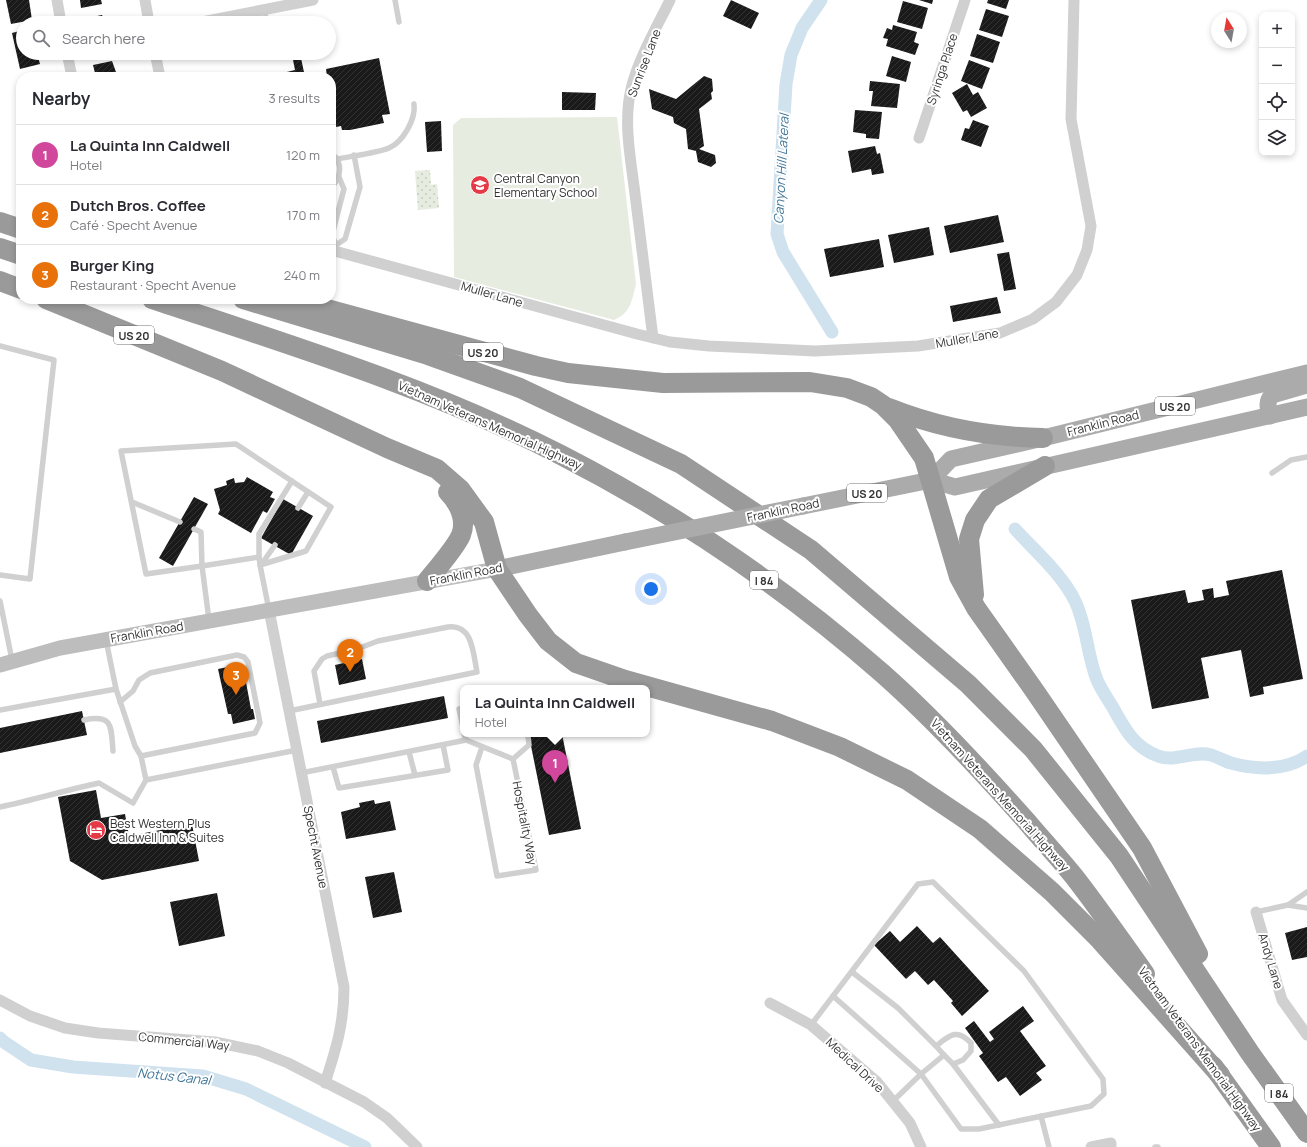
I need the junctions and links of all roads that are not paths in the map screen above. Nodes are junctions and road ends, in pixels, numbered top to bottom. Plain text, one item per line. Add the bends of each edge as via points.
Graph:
1 (57, 0) edge
2 (145, 0) edge
3 (313, 0) edge
4 (395, 0) edge
5 (670, 0) edge
6 (965, 0) edge
7 (1074, 0) edge
8 (264, 10) junction
9 (60, 16) edge
10 (148, 16) edge
11 (233, 16) edge
12 (265, 16) edge
13 (399, 22) dead end
14 (69, 60) edge
15 (157, 60) edge
16 (71, 72) edge
17 (159, 72) edge
18 (414, 104) dead end
19 (919, 138) dead end
20 (354, 155) junction
21 (337, 159) joint
22 (339, 177) junction
23 (336, 181) edge
24 (336, 220) edge
25 (0, 222) edge
26 (16, 227) edge
27 (336, 247) edge
28 (0, 248) edge
29 (336, 250) edge
30 (16, 253) edge
31 (0, 281) edge
32 (16, 287) edge
33 (58, 304) edge
34 (167, 304) edge
35 (260, 304) edge
36 (309, 304) edge
37 (653, 338) junction
38 (0, 346) edge
39 (1307, 373) edge
40 (1307, 385) edge
41 (883, 406) junction
42 (1307, 407) edge
43 (1270, 416) junction
44 (1043, 438) junction
45 (387, 448) junction
46 (1307, 457) edge
47 (1046, 466) junction
48 (1272, 473) dead end
49 (931, 480) junction
50 (292, 481) junction
51 (308, 492) junction
52 (132, 502) junction
53 (298, 508) dead end
54 (180, 522) dead end
55 (194, 529) dead end
56 (275, 545) dead end
57 (259, 557) junction
58 (202, 566) junction
59 (260, 566) junction
60 (497, 569) junction
61 (0, 575) edge
62 (428, 581) junction
63 (0, 601) edge
64 (976, 608) junction
65 (269, 610) junction
66 (209, 620) junction
67 (106, 640) junction
68 (6, 662) edge
69 (643, 685) edge
70 (650, 687) edge
71 (116, 689) junction
72 (120, 702) junction
73 (320, 704) junction
74 (0, 710) edge
75 (289, 710) junction
76 (84, 720) dead end
77 (465, 737) edge
78 (528, 737) edge
79 (466, 740) junction
80 (443, 745) junction
81 (482, 747) junction
82 (296, 750) junction
83 (113, 751) dead end
84 (409, 752) junction
85 (141, 756) junction
86 (513, 759) junction
87 (333, 767) junction
88 (301, 774) junction
89 (415, 775) junction
90 (146, 780) junction
91 (0, 807) edge
92 (1307, 892) edge
93 (1288, 905) junction
94 (1307, 908) edge
95 (1256, 912) joint
96 (852, 972) junction
97 (833, 996) junction
98 (0, 1000) edge
99 (770, 1003) dead end
100 (811, 1025) junction
101 (1307, 1035) edge
102 (936, 1046) junction
103 (1250, 1053) junction
104 (944, 1055) junction
105 (953, 1064) junction
106 (921, 1074) junction
107 (1220, 1075) junction
108 (325, 1083) junction
109 (893, 1102) junction
110 (1042, 1116) junction
111 (999, 1125) junction
112 (1307, 1133) edge
113 (1111, 1145) edge
114 (417, 1147) edge
115 (921, 1147) edge
116 (1049, 1147) edge
117 (1091, 1147) edge
118 (1271, 1147) edge

1 - 9 street
2 - 10 street
3 - 8 street
4 - 13 lane
5 - 37 street, Sunrise Lane via 641,62 628,105 628,129
6 - 19 street, Syringa Place
7 - 37 street, Muller Lane via 1071,119 1091,226 1087,250 1077,275 1056,302 1033,319 1000,333 918,346 815,351 710,346
8 - 11 street
8 - 12 lane
14 - 16 street
15 - 17 street
18 - 20 lane via 408,128 389,148
20 - 21 lane
20 - 27 lane via 360,187 345,239
21 - 22 lane via 340,165
22 - 23 lane
22 - 24 lane via 344,189
25 - 26 highway
28 - 30 highway
29 - 37 street, Muller Lane
31 - 32 highway
33 - 45 highway, US 20 via 222,371
34 - 107 highway, Vietnam Veterans Memorial Highway / I 84 via 372,373 559,453 617,484 729,554 820,622 882,673 936,724 996,787 1076,879
35 - 103 highway, I 84 via 428,355 520,388 681,464 811,550 968,684 1033,749 1119,856
36 - 41 highway, US 20 via 568,373 663,383 810,382 847,388 871,397
38 - 61 lane via 54,360 30,579
39 - 44 main road, Franklin Road / US 20
40 - 43 main road via 1272,395 1267,406
41 - 44 highway, US 20 via 918,420 964,432
41 - 49 highway, US 20 via 898,420 924,458
42 - 43 main road, Franklin Road / US 20
43 - 47 main road, Franklin Road / US 20
44 - 49 main road, Franklin Road / US 20 via 951,459
45 - 60 highway, US 20 via 437,469 460,489 484,522
45 - 62 highway via 438,482 460,507 463,518 461,535
46 - 48 lane via 1291,460
47 - 49 main road, Franklin Road / US 20 via 955,486
47 - 64 highway via 989,499 975,520 969,539
49 - 60 main road, Franklin Road / US 20, bridge
49 - 64 highway via 959,577
50 - 51 lane
50 - 52 lane via 236,444 122,451
50 - 57 lane via 259,534
51 - 53 lane
51 - 59 lane via 331,507 306,551
52 - 54 lane
52 - 58 lane via 146,574
55 - 58 lane via 201,532
56 - 59 lane
57 - 58 lane
57 - 59 lane
58 - 66 lane
59 - 65 lane
60 - 62 main road, Franklin Road
60 - 69 highway via 548,641 576,663
62 - 65 main road, Franklin Road
63 - 68 lane
64 - 103 highway via 1142,848
65 - 66 main road, Franklin Road
65 - 75 street, Specht Avenue
66 - 67 main road, Franklin Road
67 - 68 main road, Franklin Road via 60,648
67 - 71 lane
70 - 107 highway via 772,721 840,746 907,780 980,828 1052,892 1100,940
71 - 72 lane
71 - 74 lane
72 - 85 lane
72 - 85 lane via 133,691 139,680 150,674 238,655 248,662 260,723 255,734
73 - 73 lane via 477,672 468,634 455,626 441,628 378,641 328,656 322,659 314,671
73 - 75 lane
75 - 82 street, Specht Avenue
76 - 83 lane via 104,718 109,724
77 - 79 lane
78 - 86 lane via 529,745
79 - 80 lane
79 - 81 lane
80 - 84 lane
80 - 89 lane via 448,770
81 - 86 lane
81 - 86 lane, Hospitality Way via 476,765 498,876 536,870
82 - 88 street, Specht Avenue
82 - 90 lane
84 - 87 lane
84 - 89 lane
85 - 90 lane
87 - 88 lane
87 - 89 lane via 339,788
88 - 108 street, Specht Avenue via 344,987 344,1010 339,1040
90 - 91 lane via 132,803 100,783 58,791
92 - 93 lane
93 - 94 lane
93 - 95 lane, Andy Lane
95 - 101 street, Andy Lane via 1282,1000
96 - 97 lane
96 - 102 lane via 898,1008
96 - 110 lane via 918,884 933,882 1024,971 1103,1079 1104,1094 1091,1106
97 - 100 lane
97 - 106 lane
98 - 108 street, Commercial Way via 30,1016 65,1028 215,1042 258,1051 288,1063
99 - 100 street, Medical Drive
100 - 109 street, Medical Drive via 877,1082
102 - 104 lane
102 - 105 lane via 948,1036 965,1036 971,1043 971,1051 963,1060
103 - 112 highway, I 84
104 - 105 lane
104 - 106 lane
105 - 111 lane
106 - 109 lane
106 - 111 lane via 961,1129
107 - 118 highway, Vietnam Veterans Memorial Highway / I 84
108 - 114 street, Commercial Way via 364,1102 387,1118
109 - 115 street, Medical Drive via 910,1123
110 - 111 lane
110 - 116 lane
113 - 117 street

